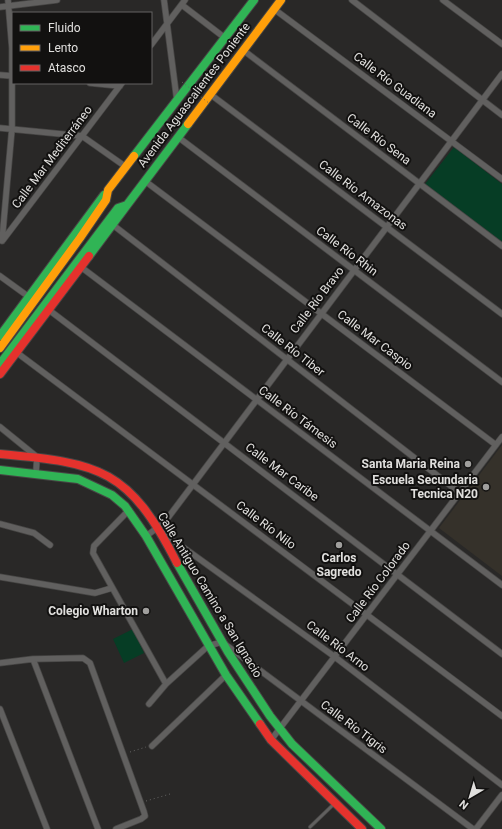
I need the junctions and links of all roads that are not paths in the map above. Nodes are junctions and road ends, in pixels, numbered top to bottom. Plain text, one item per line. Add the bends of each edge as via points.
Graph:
1 (57, 0) edge
2 (164, 0) edge
3 (254, 0) edge
4 (281, 0) edge
5 (352, 0) edge
6 (443, 0) edge
7 (184, 2) edge
8 (8, 3) edge
9 (0, 7) edge
10 (274, 9) junction
11 (168, 23) junction
12 (225, 38) junction
13 (12, 39) edge
14 (152, 44) edge
15 (502, 44) edge
16 (243, 50) junction
17 (502, 74) edge
18 (0, 75) edge
19 (12, 76) edge
20 (13, 84) edge
21 (121, 84) edge
22 (210, 94) junction
23 (482, 100) junction
24 (176, 101) junction
25 (502, 115) edge
26 (0, 128) edge
27 (12, 128) junction
28 (82, 136) junction
29 (178, 137) junction
30 (451, 141) junction
31 (126, 167) junction
32 (502, 179) edge
33 (145, 181) junction
34 (420, 183) junction
35 (108, 190) junction
36 (127, 205) junction
37 (113, 225) junction
38 (386, 227) junction
39 (1, 242) edge
40 (502, 246) edge
41 (81, 267) junction
42 (354, 270) junction
43 (0, 276) edge
44 (29, 297) junction
45 (49, 310) junction
46 (322, 313) junction
47 (502, 314) edge
48 (0, 336) edge
49 (0, 348) edge
50 (16, 352) junction
51 (287, 359) junction
52 (0, 364) edge
53 (0, 374) edge
54 (502, 382) edge
55 (257, 399) junction
56 (0, 427) edge
57 (502, 437) edge
58 (224, 442) junction
59 (496, 444) junction
60 (0, 454) edge
61 (37, 457) junction
62 (0, 470) edge
63 (36, 473) junction
64 (193, 484) junction
65 (460, 493) junction
66 (128, 510) junction
67 (0, 524) edge
68 (157, 529) junction
69 (431, 531) junction
70 (146, 536) junction
71 (50, 545) dead end
72 (398, 574) junction
73 (0, 576) edge
74 (502, 585) edge
75 (112, 588) junction
76 (367, 615) junction
77 (222, 642) junction
78 (208, 646) junction
79 (502, 654) edge
80 (335, 657) junction
81 (33, 659) junction
82 (0, 663) edge
83 (226, 675) junction
84 (166, 684) junction
85 (302, 701) junction
86 (149, 704) dead end
87 (0, 709) edge
88 (502, 716) edge
89 (279, 730) junction
90 (271, 740) junction
91 (152, 746) road end
92 (502, 785) edge
93 (502, 795) edge
94 (336, 803) junction
95 (310, 827) dead end
96 (47, 829) edge
97 (98, 829) edge
98 (116, 829) edge
99 (362, 829) edge
100 (381, 829) edge
101 (473, 829) edge
102 (476, 829) edge

1 - 8 street
2 - 11 street
3 - 12 main road, Avenida Aguascalientes Poniente
4 - 10 main road, Avenida Aguascalientes Poniente
5 - 23 street
6 - 15 street
7 - 11 street
7 - 12 street
8 - 9 street
8 - 13 street
10 - 16 main road, Avenida Aguascalientes Poniente
10 - 30 street, Calle Río Guadiana
11 - 14 street
11 - 24 street
12 - 24 main road, Avenida Aguascalientes Poniente
16 - 22 main road, Avenida Aguascalientes Poniente
16 - 34 street, Calle Río Sena
17 - 23 street, Calle Río Bravo
18 - 19 street
20 - 27 street
21 - 28 street, Calle Mar Mediterráneo
22 - 29 main road, Avenida Aguascalientes Poniente
22 - 38 street, Calle Río Amazonas
23 - 25 street
23 - 30 street, Calle Río Bravo
24 - 31 main road, Avenida Aguascalientes Poniente
26 - 27 street
27 - 28 street
27 - 39 street
28 - 31 street
28 - 39 street, Calle Mar Mediterráneo
29 - 33 main road, Avenida Aguascalientes Poniente
29 - 42 street, Calle Río Rhin
30 - 32 street, Calle Río Guadiana
30 - 34 street, Calle Río Bravo
31 - 35 main road, Avenida Aguascalientes Poniente
33 - 36 main road, Avenida Aguascalientes Poniente
33 - 46 street, Calle Mar Caspio
34 - 38 street, Calle Río Bravo
34 - 40 street, Calle Río Sena
35 - 44 main road, Avenida Aguascalientes Poniente
35 - 49 main road, Avenida Aguascalientes Poniente via 106,200
36 - 37 main road, Avenida Aguascalientes Poniente
36 - 52 main road, Avenida Aguascalientes Poniente via 118,208
37 - 41 main road, Avenida Aguascalientes Poniente
37 - 51 street, Calle Río Tiber
38 - 42 street, Calle Río Bravo
38 - 47 street, Calle Río Amazonas
41 - 45 main road, Avenida Aguascalientes Poniente
41 - 55 street, Calle Río Támesis
42 - 46 street, Calle Río Bravo
42 - 54 street, Calle Río Rhin
43 - 44 street
44 - 48 main road, Avenida Aguascalientes Poniente
45 - 50 main road, Avenida Aguascalientes Poniente
45 - 58 street, Calle Mar Caribe
46 - 51 street, Calle Río Bravo
46 - 59 street, Calle Mar Caspio
50 - 53 main road, Avenida Aguascalientes Poniente
50 - 64 street, Calle Río Nilo
51 - 55 street, Calle Río Bravo
51 - 65 street, Calle Río Tiber
55 - 58 street, Calle Río Bravo
55 - 69 street, Calle Río Támesis
56 - 61 street
57 - 59 street, Calle Río Colorado
58 - 64 street, Calle Río Bravo
58 - 72 street, Calle Mar Caribe
59 - 65 street, Calle Río Colorado
60 - 61 main road, Calle Antiguo Camino a San Ignacio
61 - 63 street
61 - 68 main road, Calle Antiguo Camino a San Ignacio via 67,461 116,480 138,500
62 - 63 main road, Calle Antiguo Camino a San Ignacio
63 - 66 main road, Calle Antiguo Camino a San Ignacio via 78,479 91,484 112,495
64 - 68 street, Calle Río Bravo
64 - 76 street, Calle Río Nilo
65 - 69 street, Calle Río Colorado
66 - 70 main road, Calle Antiguo Camino a San Ignacio
66 - 75 street via 92,549
67 - 71 street via 34,533
68 - 70 street, Calle Río Bravo
68 - 77 main road, Calle Antiguo Camino a San Ignacio
68 - 80 street, Calle Río Arno
69 - 72 street, Calle Río Colorado
69 - 74 street, Calle Río Támesis
70 - 78 main road, Calle Antiguo Camino a San Ignacio
72 - 76 street, Calle Río Colorado
72 - 79 street, Calle Mar Caribe
73 - 75 street via 95,593
75 - 84 street
76 - 80 street, Calle Río Colorado
76 - 88 street, Calle Río Nilo
77 - 78 street
77 - 85 street, Calle Río Tigris
77 - 89 main road, Calle Antiguo Camino a San Ignacio
78 - 83 main road, Calle Antiguo Camino a San Ignacio
78 - 84 street
80 - 85 street, Calle Río Colorado
80 - 92 street, Calle Río Arno
81 - 82 street
81 - 97 street
81 - 98 street via 83,658 90,663 145,816
83 - 90 main road, Calle Antiguo Camino a San Ignacio
83 - 91 street
84 - 86 street
85 - 89 street, Calle Río Colorado
85 - 101 street, Calle Río Tigris
87 - 96 street
89 - 90 street, Calle Río Colorado
89 - 100 main road, Calle Antiguo Camino a San Ignacio
90 - 94 main road, Calle Antiguo Camino a San Ignacio
93 - 102 street
94 - 95 lane
94 - 99 main road, Calle Antiguo Camino a San Ignacio

